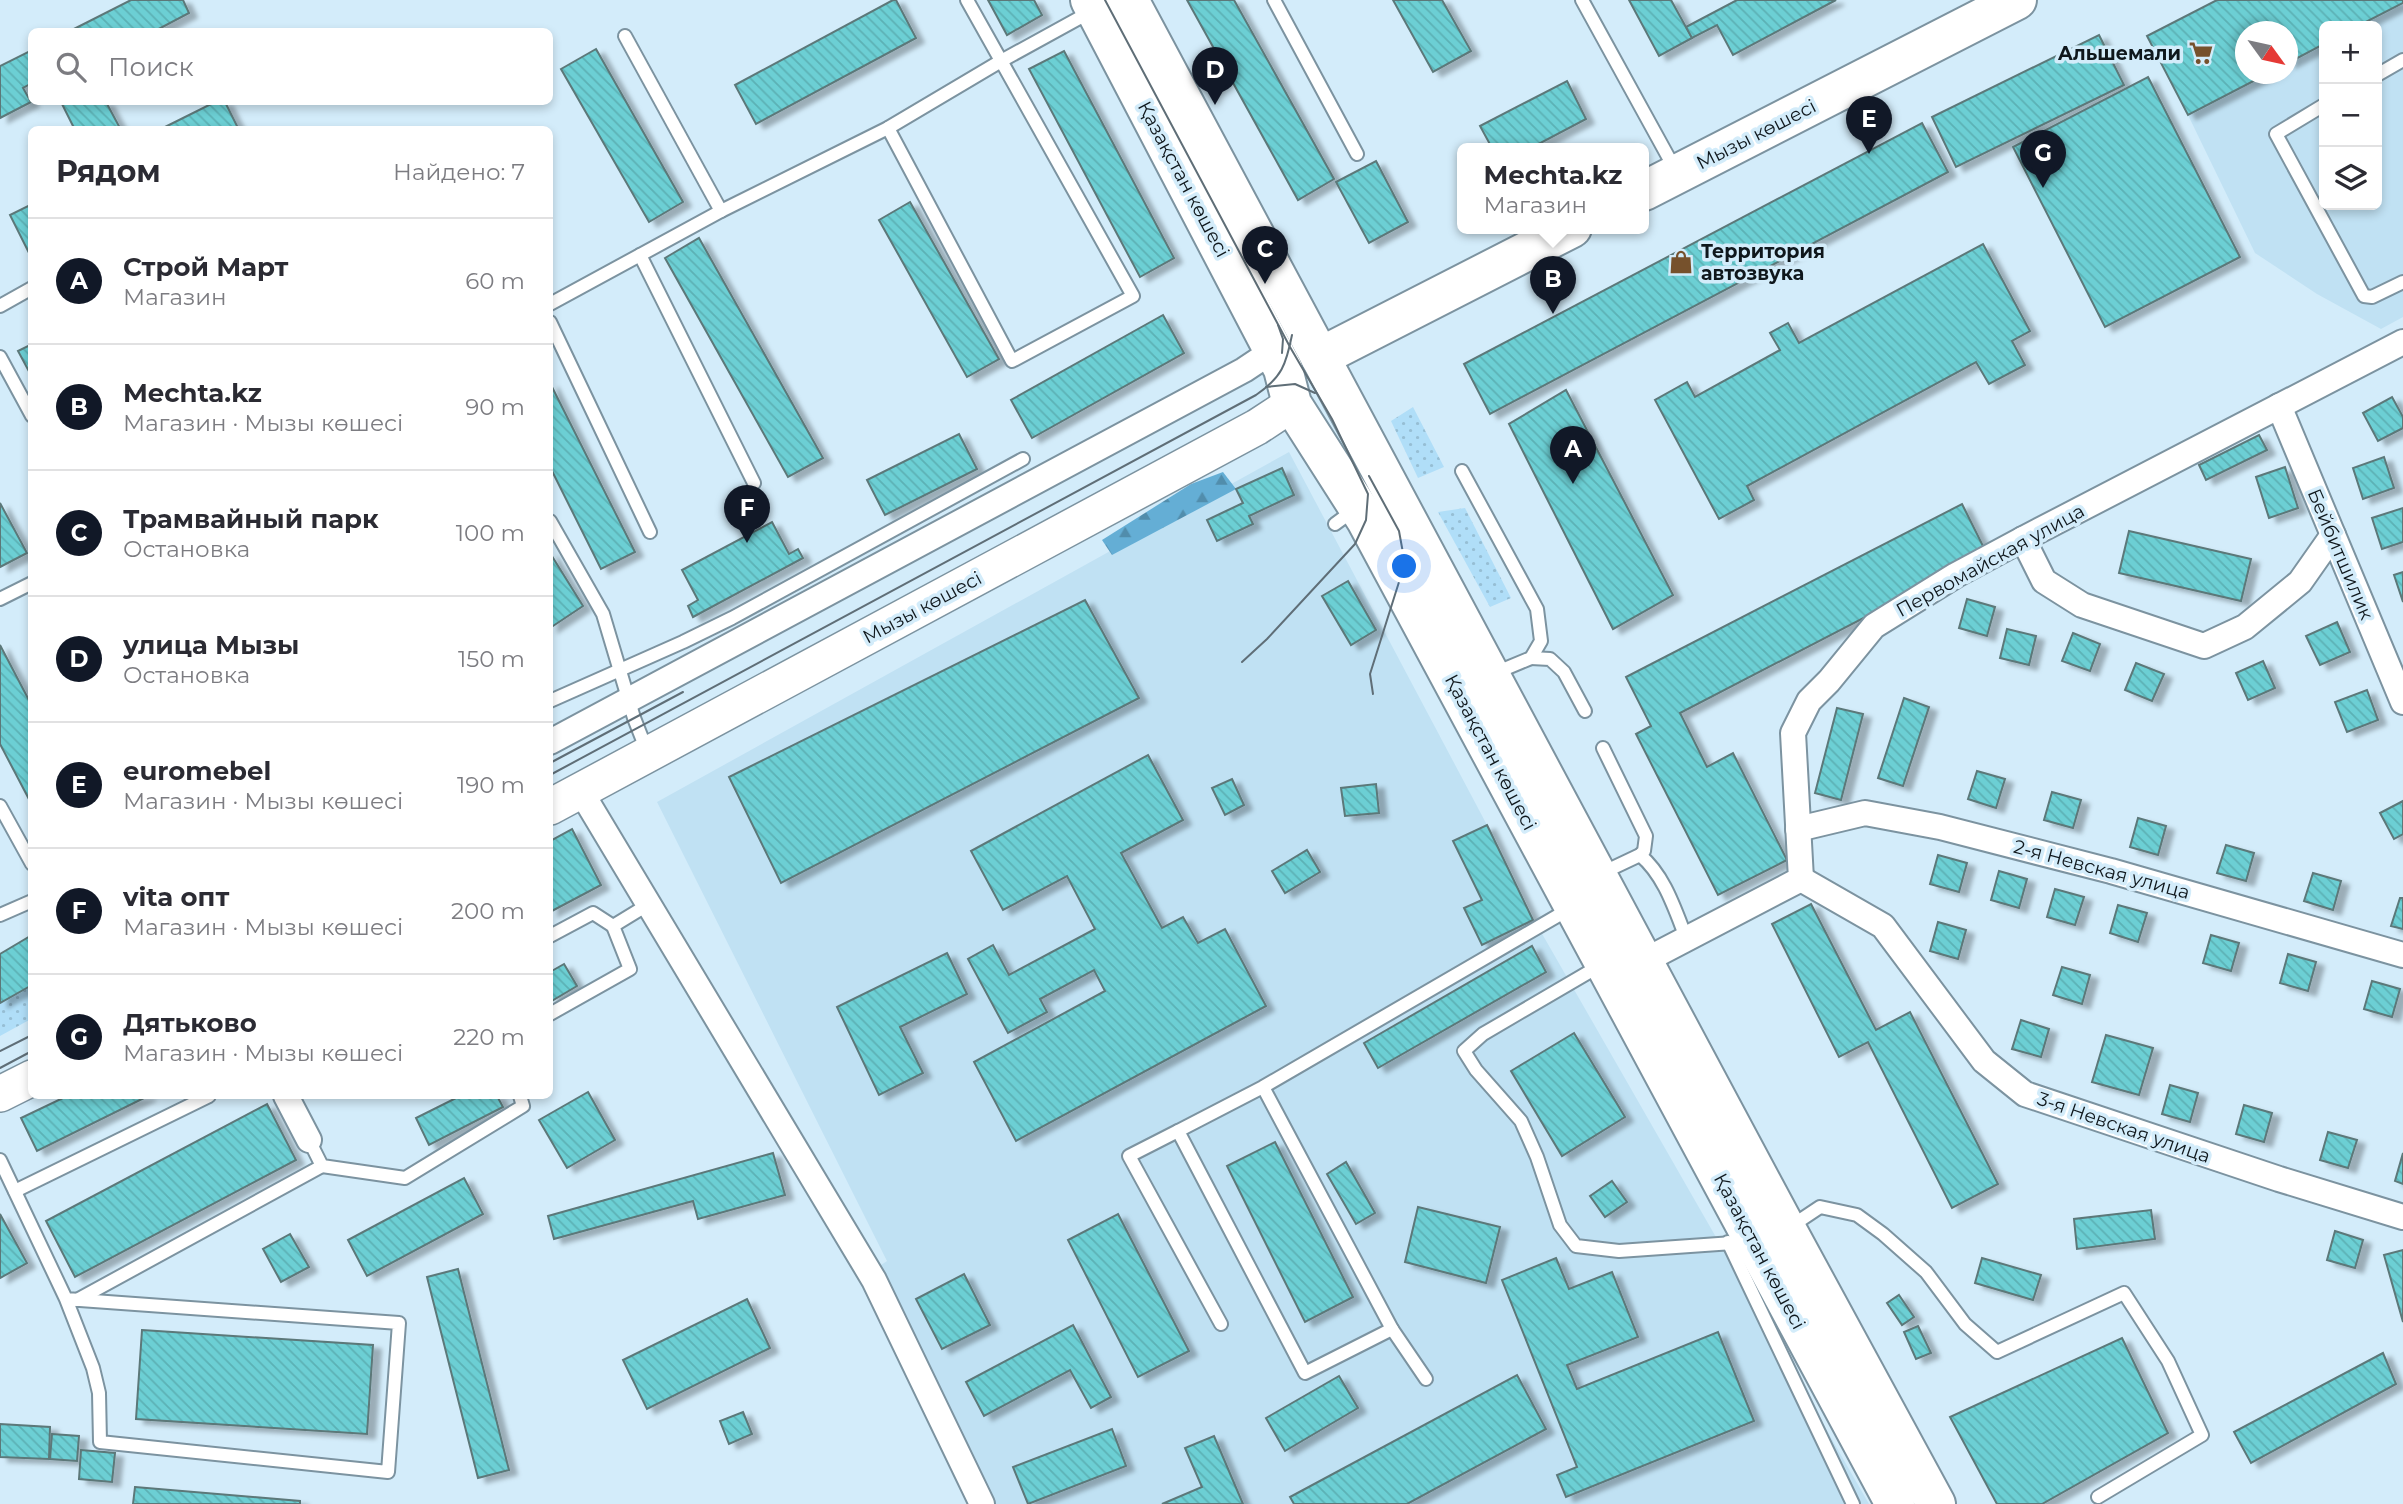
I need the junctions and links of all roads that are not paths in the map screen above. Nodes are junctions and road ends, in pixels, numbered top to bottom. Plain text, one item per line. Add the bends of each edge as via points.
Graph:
1 (967, 0) edge
2 (1275, 0) edge
3 (1583, 0) edge
4 (2017, 0) edge
5 (1108, 2) edge
6 (625, 36) dead end
7 (2403, 60) edge
8 (1001, 61) junction
9 (2382, 72) edge
10 (2319, 108) edge
11 (888, 128) junction
12 (1357, 154) dead end
13 (1678, 174) junction
14 (1649, 188) edge
15 (722, 211) junction
16 (1560, 234) edge
17 (640, 255) junction
18 (2403, 282) edge
19 (28, 290) edge
20 (1289, 299) junction
21 (553, 302) edge
22 (0, 306) edge
23 (553, 328) edge
24 (1377, 328) junction
25 (2403, 342) edge
26 (1274, 350) junction
27 (0, 357) edge
28 (1320, 358) junction
29 (1293, 404) junction
30 (2279, 407) junction
31 (28, 409) edge
32 (1351, 416) junction
33 (1023, 459) dead end
34 (1462, 471) dead end
35 (754, 484) dead end
36 (553, 526) edge
37 (650, 532) dead end
38 (2333, 534) junction
39 (2023, 539) junction
40 (28, 585) edge
41 (0, 599) edge
42 (1531, 658) junction
43 (620, 668) junction
44 (1474, 683) junction
45 (553, 700) edge
46 (629, 700) junction
47 (2403, 702) edge
48 (1585, 711) dead end
49 (553, 739) edge
50 (1603, 748) dead end
51 (648, 754) junction
52 (580, 790) junction
53 (553, 805) edge
54 (0, 806) edge
55 (1798, 829) junction
56 (1640, 855) junction
57 (28, 857) edge
58 (1598, 875) junction
59 (1801, 879) junction
60 (28, 903) edge
61 (649, 904) junction
62 (1574, 906) junction
63 (0, 915) edge
64 (613, 926) junction
65 (553, 934) edge
66 (1687, 940) junction
67 (2403, 956) edge
68 (1644, 961) junction
69 (1604, 962) junction
70 (553, 1012) edge
71 (28, 1080) edge
72 (1263, 1087) junction
73 (0, 1094) edge
74 (203, 1099) edge
75 (288, 1099) edge
76 (521, 1099) edge
77 (1178, 1130) junction
78 (309, 1140) joint
79 (0, 1160) edge
80 (322, 1166) junction
81 (15, 1191) junction
82 (2403, 1217) edge
83 (1762, 1237) junction
84 (71, 1299) junction
85 (1221, 1324) dead end
86 (1392, 1329) junction
87 (1426, 1379) dead end
88 (2098, 1497) dead end
89 (982, 1504) edge
90 (1853, 1504) edge
91 (1895, 1504) edge
92 (1936, 1504) edge

1 - 8 lane
2 - 12 lane
3 - 13 lane
4 - 13 main road, Мызы көшесі
5 - 8 lane
5 - 20 main road, Қазақстан көшесі
5 - 26 main road, Қазақстан көшесі
6 - 15 lane
7 - 9 lane
8 - 11 lane
8 - 11 lane via 1133,296 1012,361
10 - 18 lane via 2276,134 2364,296 2372,297
11 - 15 lane
13 - 14 main road, Мызы көшесі
15 - 17 lane
16 - 24 main road
17 - 21 lane
17 - 35 lane
19 - 22 lane
20 - 24 main road via 1327,322 1350,329
20 - 28 main road, Қазақстан көшесі
23 - 37 lane
24 - 28 main road
24 - 32 main road via 1356,363 1350,387
25 - 30 street, Первомайская улица
26 - 29 main road, Қазақстан көшесі
26 - 46 street
27 - 31 lane
28 - 29 main road
28 - 32 main road, Қазақстан көшесі
29 - 44 main road, Қазақстан көшесі via 1346,515
29 - 51 main road, Мызы көшесі via 1091,522
30 - 38 street, Бейбитшилик
30 - 39 street, Первомайская улица
32 - 44 main road, Қазақстан көшесі
33 - 43 lane via 732,618
34 - 42 lane via 1538,608 1541,641
36 - 43 lane via 603,614
38 - 39 street via 2300,582 2245,627 2204,646 2082,605 2045,581
38 - 47 street, Бейбитшилик
39 - 55 street, Первомайская улица via 1874,626 1809,701 1793,733
40 - 41 lane
42 - 44 lane
42 - 48 lane via 1550,659 1564,672
43 - 45 lane
43 - 46 lane
44 - 58 main road, Қазақстан көшесі
44 - 62 main road, Қазақстан көшесі
46 - 49 street
46 - 51 lane
50 - 56 lane via 1646,836
51 - 52 main road, Мызы көшесі
52 - 53 main road, Мызы көшесі
52 - 61 street
54 - 57 lane
55 - 59 street, Первомайская улица
55 - 67 street, 2-я Невская улица via 1865,813 1940,827 2111,871
56 - 58 lane
56 - 66 lane via 1664,885
58 - 68 main road, Қазақстан көшесі
59 - 66 street
59 - 82 street, 3-я Невская улица via 1883,926 1984,1061 2025,1094
60 - 63 lane
61 - 64 lane
61 - 89 street via 874,1280
62 - 69 main road, Қазақстан көшесі
62 - 72 lane
64 - 65 lane via 593,913
64 - 70 lane via 630,969
66 - 68 street
68 - 69 main road
68 - 83 main road, Қазақстан көшесі
69 - 83 main road, Қазақстан көшесі
69 - 83 lane via 1483,1034 1464,1051 1521,1121 1560,1225 1576,1246 1619,1251
71 - 73 main road
72 - 77 lane
72 - 86 lane
74 - 81 lane
75 - 78 street
76 - 80 lane via 523,1106 405,1178
77 - 85 lane via 1129,1156
77 - 86 lane via 1305,1373
78 - 80 lane
79 - 81 lane
80 - 84 lane
81 - 84 lane
83 - 88 lane via 1820,1207 1857,1215 1926,1272 1965,1324 1997,1352 2124,1293 2168,1361 2202,1435
83 - 90 lane
83 - 91 main road, Қазақстан көшесі
83 - 92 main road, Қазақстан көшесі
84 - 84 lane via 99,1393 100,1441 388,1472 399,1322
86 - 87 lane

